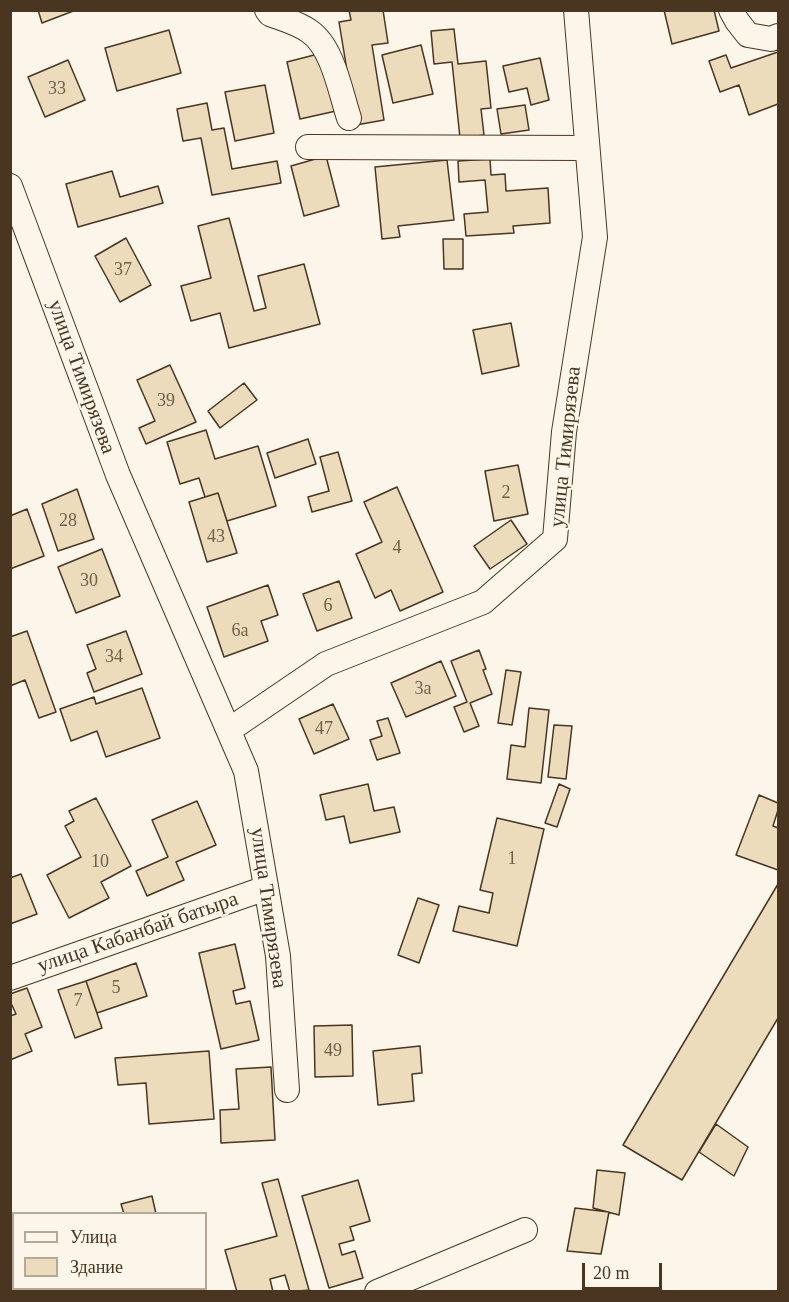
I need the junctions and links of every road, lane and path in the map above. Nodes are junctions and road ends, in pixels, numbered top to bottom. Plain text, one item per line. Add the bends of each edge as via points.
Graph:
1 (267, 10) edge
2 (576, 10) edge
3 (731, 10) edge
4 (778, 36) edge
5 (349, 118) dead end
6 (308, 147) dead end
7 (587, 148) junction
8 (10, 186) edge
9 (229, 730) junction
10 (266, 888) junction
11 (10, 978) edge
12 (287, 1090) dead end
13 (525, 1230) dead end
14 (377, 1292) edge

1 - 5 street via 308,30 321,42 330,57
2 - 7 street, улица Тимирязева
3 - 4 street via 748,34 771,39
6 - 7 street
7 - 9 street, улица Тимирязева via 595,237 564,432 555,539 483,602 326,664
8 - 9 street, улица Тимирязева via 118,474
9 - 10 street, улица Тимирязева via 246,771
10 - 11 street, улица Кабанбай батыра
10 - 12 street, улица Тимирязева via 278,956
13 - 14 street

